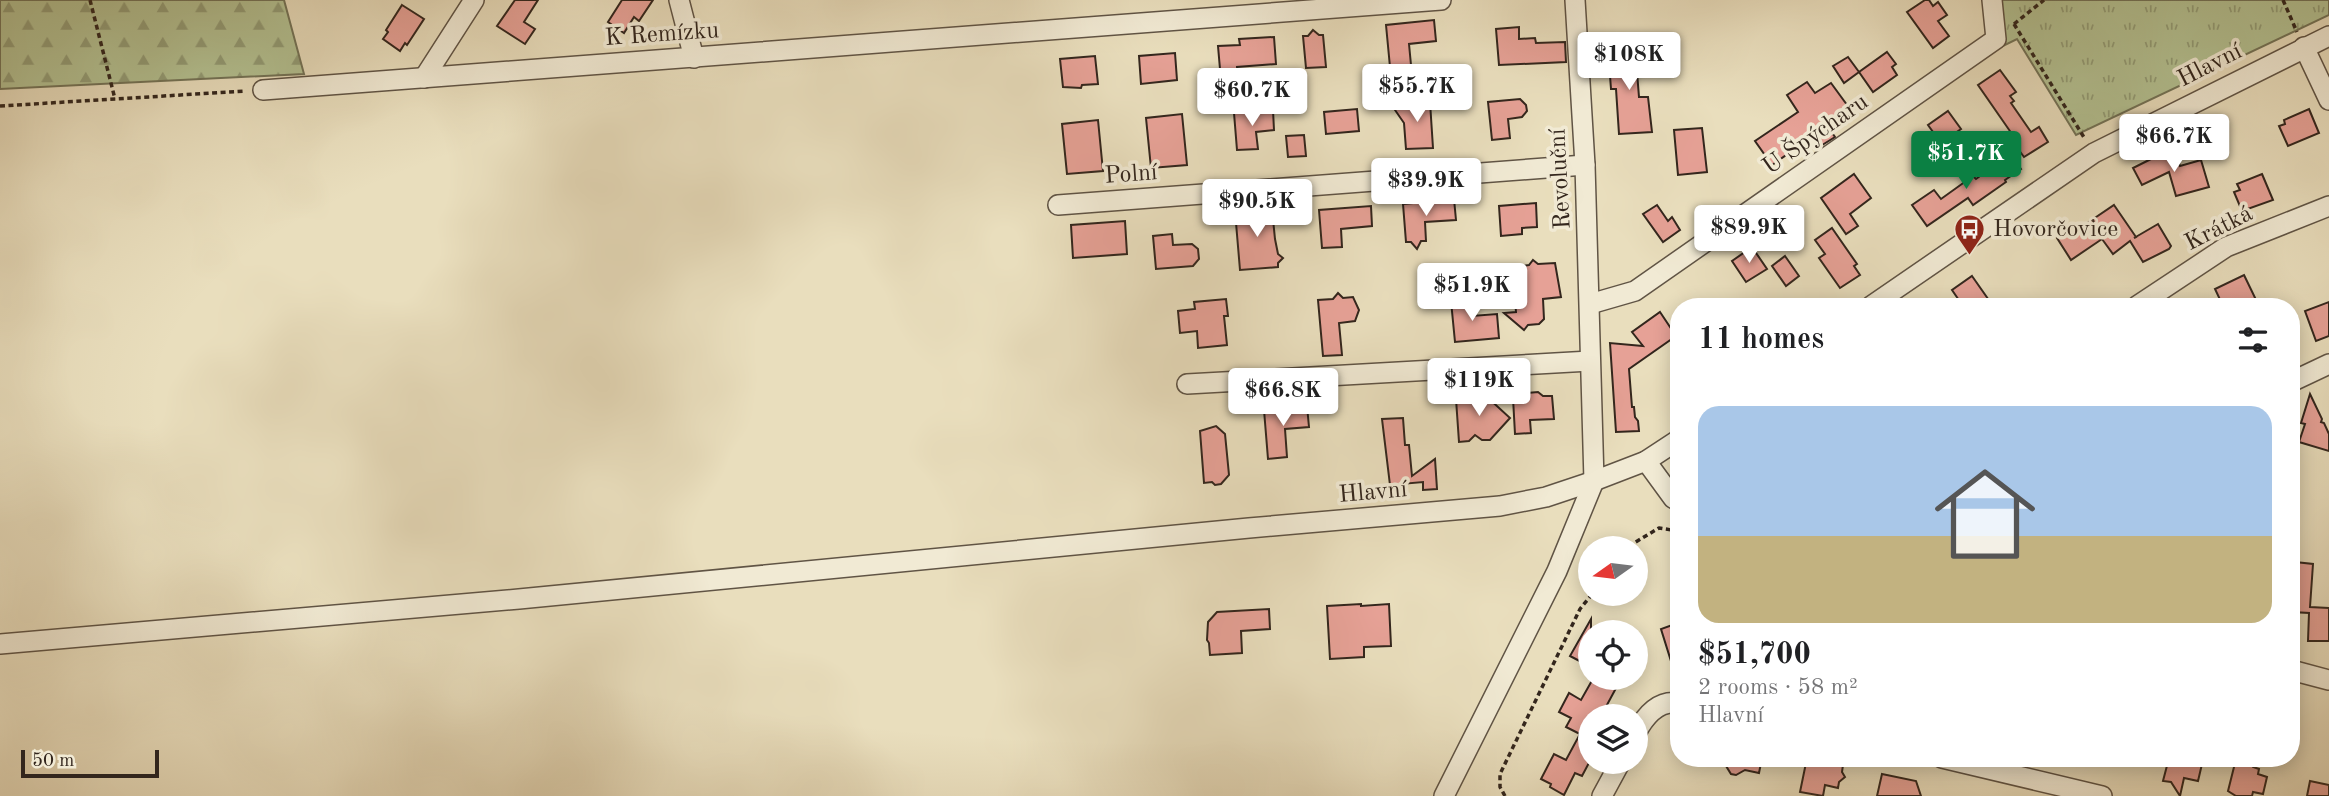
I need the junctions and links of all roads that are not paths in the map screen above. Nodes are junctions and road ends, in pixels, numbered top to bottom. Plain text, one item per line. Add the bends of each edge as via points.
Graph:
1 (678, 0) edge
2 (1441, 0) edge
3 (1575, 0) edge
4 (1992, 0) edge
5 (467, 4) edge
6 (2329, 36) edge
7 (2304, 47) junction
8 (694, 58) junction
9 (424, 78) junction
10 (263, 90) road end
11 (2329, 100) edge
12 (1586, 164) junction
13 (1058, 205) dead end
14 (2329, 206) edge
15 (1883, 298) edge
16 (2149, 298) edge
17 (1590, 304) junction
18 (1590, 361) junction
19 (2329, 364) edge
20 (2300, 378) edge
21 (1187, 384) dead end
22 (1670, 445) edge
23 (1646, 461) junction
24 (1594, 481) junction
25 (1670, 494) edge
26 (0, 644) edge
27 (2300, 672) edge
28 (2329, 680) edge
29 (1670, 701) edge
30 (1648, 714) edge
31 (1979, 767) edge
32 (1614, 774) edge
33 (1449, 794) edge
34 (1602, 796) edge
35 (2102, 796) edge

1 - 8 street
2 - 8 street, K Remízku
3 - 12 street, Revoluční
4 - 17 street, U Špýcharu via 1996,39 1634,290
5 - 9 street
6 - 7 street, Hlavní
7 - 11 street
7 - 15 street, Hlavní via 2094,153
8 - 9 street, K Remízku
9 - 10 street, K Remízku
12 - 13 street, Polní
12 - 17 street, Revoluční
14 - 16 street, Krátká via 2226,247
17 - 18 street, Revoluční
18 - 21 street
18 - 24 street, Revoluční
19 - 20 street
22 - 23 street, Hlavní
23 - 24 street, Hlavní
23 - 25 street
24 - 26 street, Hlavní via 1500,506
24 - 33 street via 1558,571
27 - 28 street
29 - 30 street
31 - 35 street
32 - 34 street

